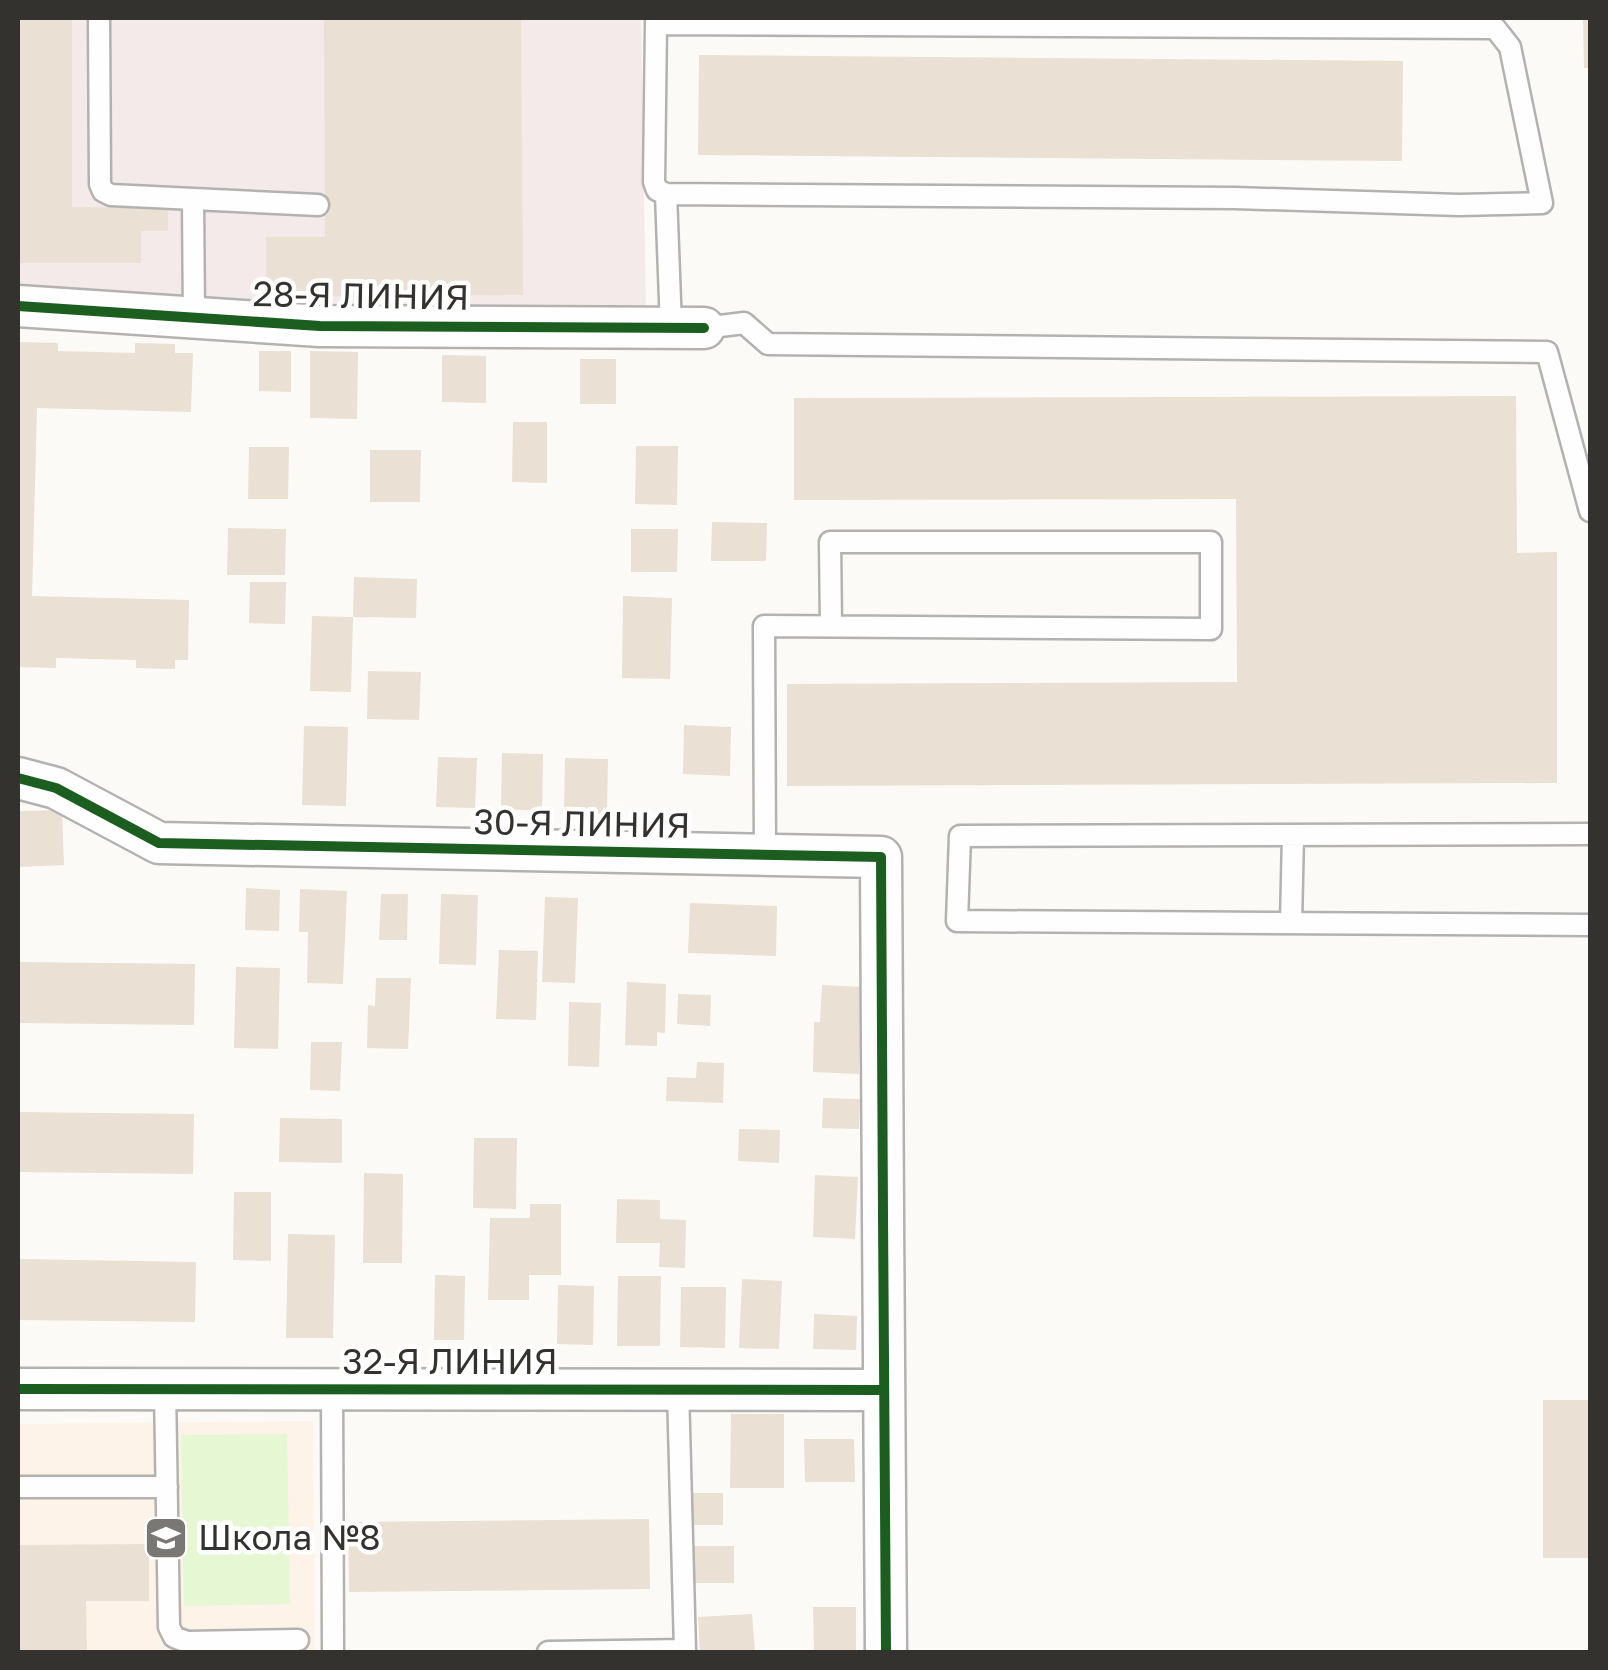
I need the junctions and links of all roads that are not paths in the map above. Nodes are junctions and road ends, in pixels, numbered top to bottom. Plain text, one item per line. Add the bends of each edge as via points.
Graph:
1 (99, 18) edge
2 (656, 21) edge
3 (666, 194) junction
4 (193, 200) junction
5 (318, 205) dead end
6 (18, 306) edge
7 (194, 318) junction
8 (688, 328) junction
9 (1590, 511) edge
10 (831, 626) junction
11 (18, 778) edge
12 (1590, 834) edge
13 (1293, 835) junction
14 (765, 854) junction
15 (1291, 923) junction
16 (1590, 925) edge
17 (18, 1388) edge
18 (165, 1389) junction
19 (332, 1389) junction
20 (678, 1390) junction
21 (882, 1390) junction
22 (18, 1487) edge
23 (166, 1487) junction
24 (298, 1640) dead end
25 (333, 1652) edge
26 (548, 1652) edge
27 (886, 1652) edge

1 - 4 lane via 103,191
2 - 3 lane via 654,182
2 - 3 lane via 1495,28 1510,47 1542,203
3 - 8 lane
4 - 5 lane
4 - 7 lane
6 - 7 street, 28-Я ЛИНИЯ
7 - 8 street, 28-Я ЛИНИЯ via 320,326
8 - 9 lane via 744,323 768,344 1547,352
10 - 10 lane via 1211,629 1210,542 830,542
10 - 14 lane via 764,626
11 - 14 street, 30-Я ЛИНИЯ via 56,788 159,843
12 - 13 lane
13 - 15 lane
13 - 15 lane via 960,836 956,922
14 - 21 street, 30-Я ЛИНИЯ via 882,857
15 - 16 lane
17 - 18 street, 32-Я ЛИНИЯ
18 - 19 street, 32-Я ЛИНИЯ
18 - 23 lane
19 - 20 street, 32-Я ЛИНИЯ
19 - 25 lane
20 - 21 street, 32-Я ЛИНИЯ
20 - 26 lane via 684,1650
21 - 27 street
22 - 23 lane
23 - 24 lane via 174,1637

